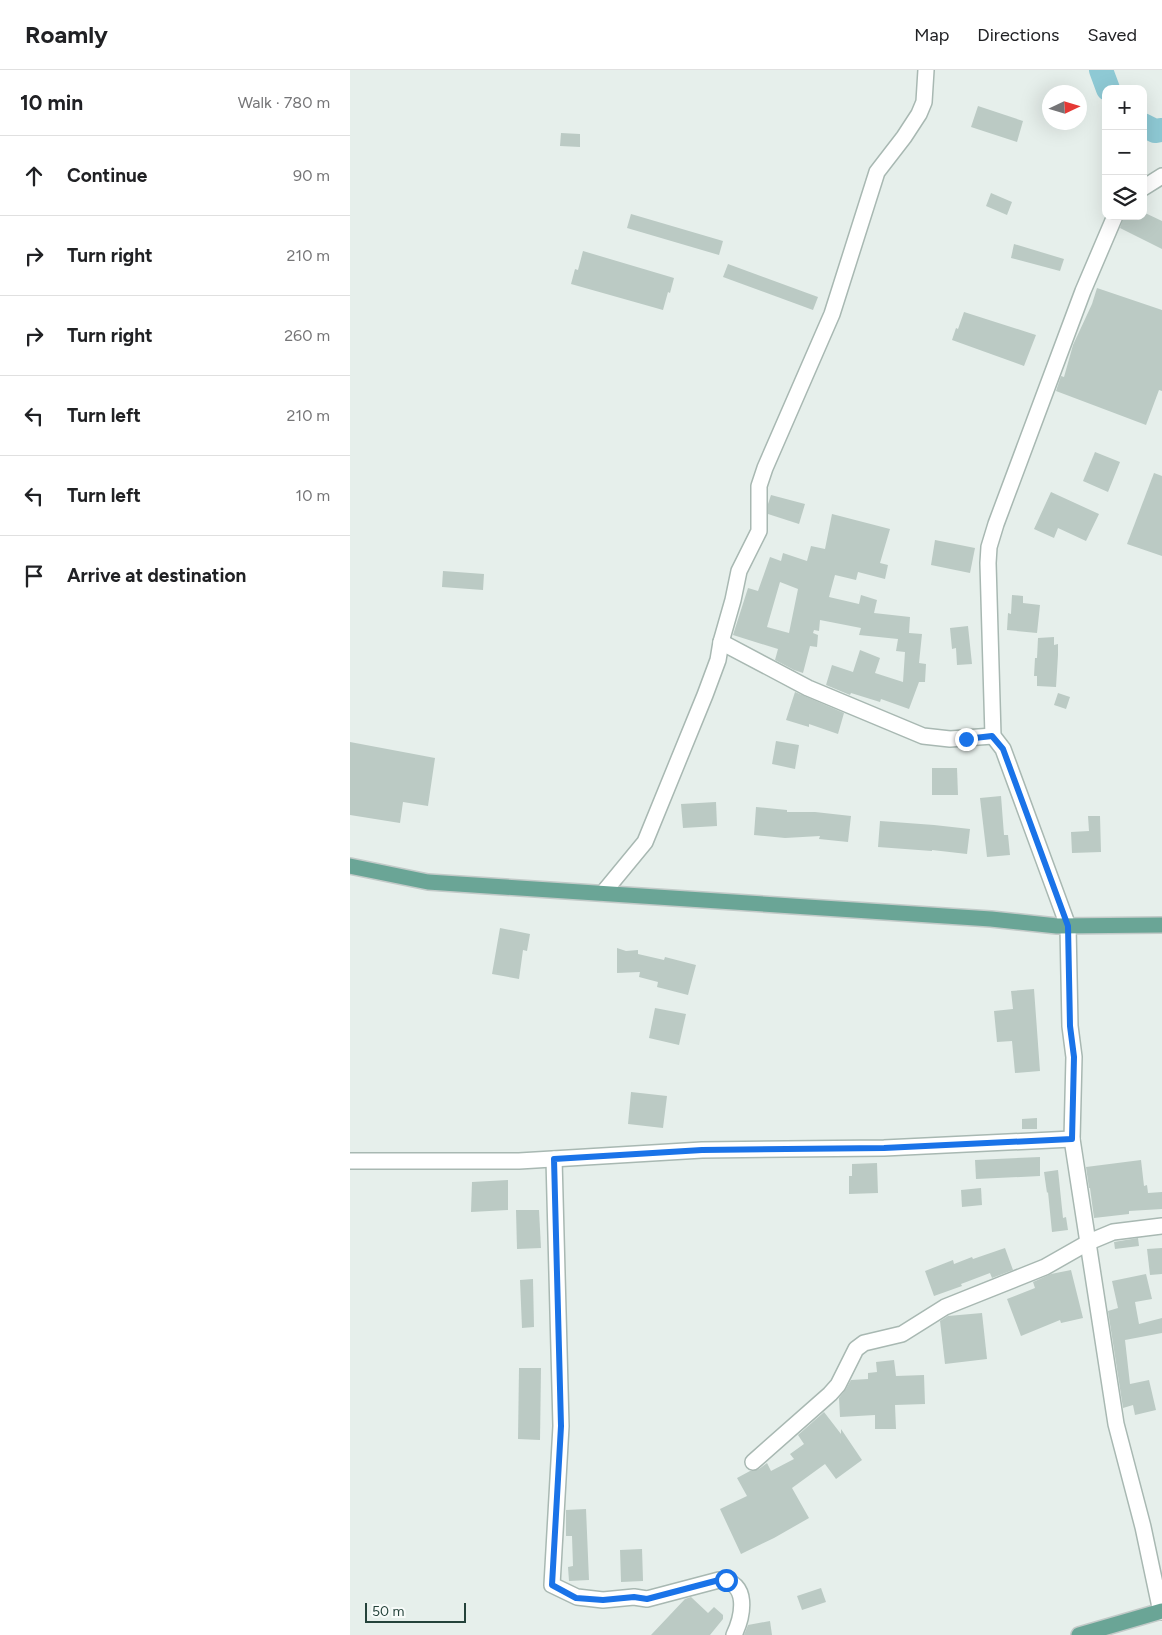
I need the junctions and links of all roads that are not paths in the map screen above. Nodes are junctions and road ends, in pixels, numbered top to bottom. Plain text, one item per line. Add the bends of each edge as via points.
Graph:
1 (926, 70) edge
2 (1162, 176) edge
3 (1147, 185) edge
4 (1113, 220) edge
5 (720, 642) junction
6 (992, 736) junction
7 (352, 867) edge
8 (603, 893) junction
9 (1162, 925) edge
10 (1068, 926) junction
11 (1072, 1139) junction
12 (554, 1159) junction
13 (350, 1161) edge
14 (1162, 1226) edge
15 (1089, 1242) junction
16 (753, 1462) dead end
17 (1161, 1612) edge
18 (734, 1635) edge
19 (1079, 1635) edge

1 - 5 street via 922,108 877,172 832,314 765,468 759,486 759,531 739,571
2 - 3 street
4 - 6 street via 1083,291 989,547
5 - 6 street via 808,688 922,736 950,739
5 - 8 street via 718,660 650,832
6 - 10 street via 1003,749
7 - 8 main road via 428,882
8 - 10 main road via 991,918
9 - 10 main road
10 - 11 street via 1070,1026 1074,1057
11 - 12 street via 884,1148 702,1150
11 - 15 street
12 - 13 street
12 - 18 street via 561,1426 552,1585 576,1598 647,1599 726,1580 736,1587 742,1604
14 - 15 street via 1113,1232
15 - 16 street via 1045,1267 945,1307 902,1334 859,1346 830,1394
15 - 17 street via 1116,1424 1143,1526
17 - 19 main road

